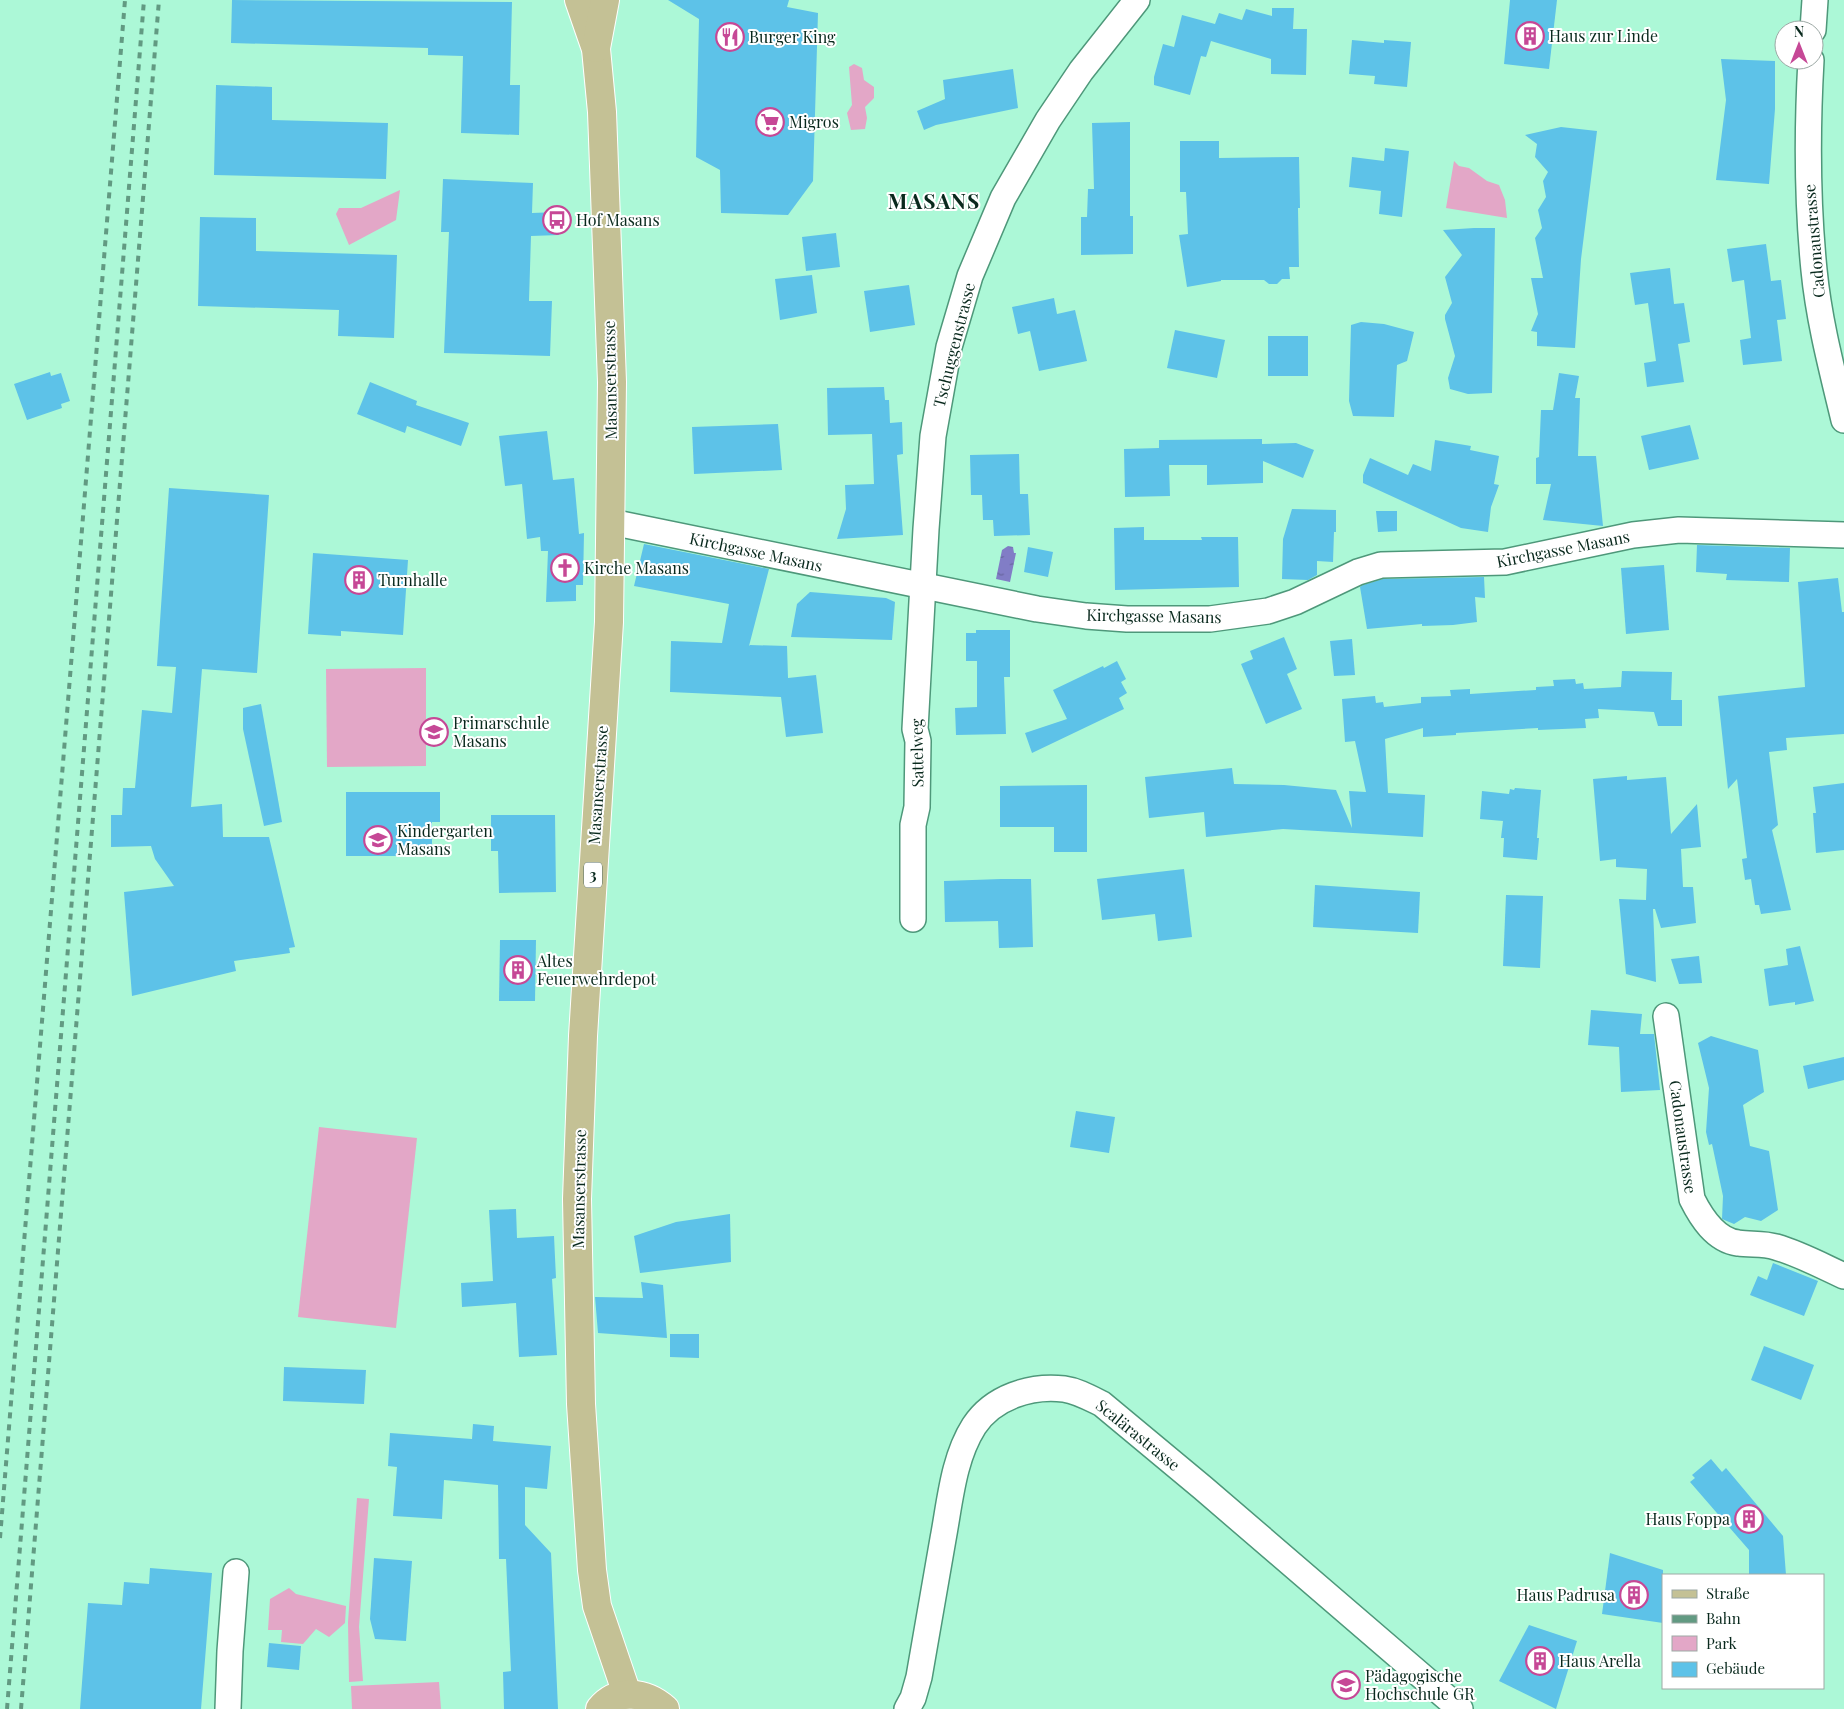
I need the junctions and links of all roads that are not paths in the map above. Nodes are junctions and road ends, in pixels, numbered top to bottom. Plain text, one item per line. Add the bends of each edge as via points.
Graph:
1 (580, 0) edge
2 (605, 0) edge
3 (1137, 0) edge
4 (1815, 0) edge
5 (1814, 20) edge
6 (596, 49) junction
7 (1810, 70) edge
8 (1844, 420) edge
9 (611, 522) junction
10 (1844, 535) edge
11 (924, 586) junction
12 (913, 919) dead end
13 (1666, 1016) dead end
14 (1844, 1276) edge
15 (236, 1572) dead end
16 (627, 1694) junction
17 (228, 1709) edge
18 (600, 1709) edge
19 (664, 1709) edge
20 (907, 1709) edge
21 (1460, 1709) edge

1 - 6 main road, Masanserstrasse / 3
2 - 6 main road, Masanserstrasse / 3
3 - 11 street, Tschuggenstrasse via 1048,120 1003,198 970,276 949,347 932,436
4 - 5 street
6 - 9 main road, Masanserstrasse / 3 via 602,112 612,382
7 - 8 street, Cadonaustrasse via 1807,166 1814,270 1823,331
9 - 11 street, Kirchgasse Masans
9 - 16 main road, Masanserstrasse / 3 via 609,622 583,1036 577,1234 581,1404 592,1570 600,1620
10 - 11 street, Kirchgasse Masans via 1679,530 1633,534 1505,562 1380,565 1295,602 1259,612 1210,619 1086,616
11 - 12 street, Sattelweg via 915,729 918,741 917,808 913,825
13 - 14 street, Cadonaustrasse via 1692,1199 1703,1220 1720,1236 1736,1243 1766,1244 1786,1250
15 - 17 street
16 - 18 main road via 614,1698
16 - 19 main road via 653,1700
20 - 21 street, Scalärastrasse via 919,1677 954,1480 965,1443 986,1411 1022,1392 1043,1388 1065,1389 1102,1404

